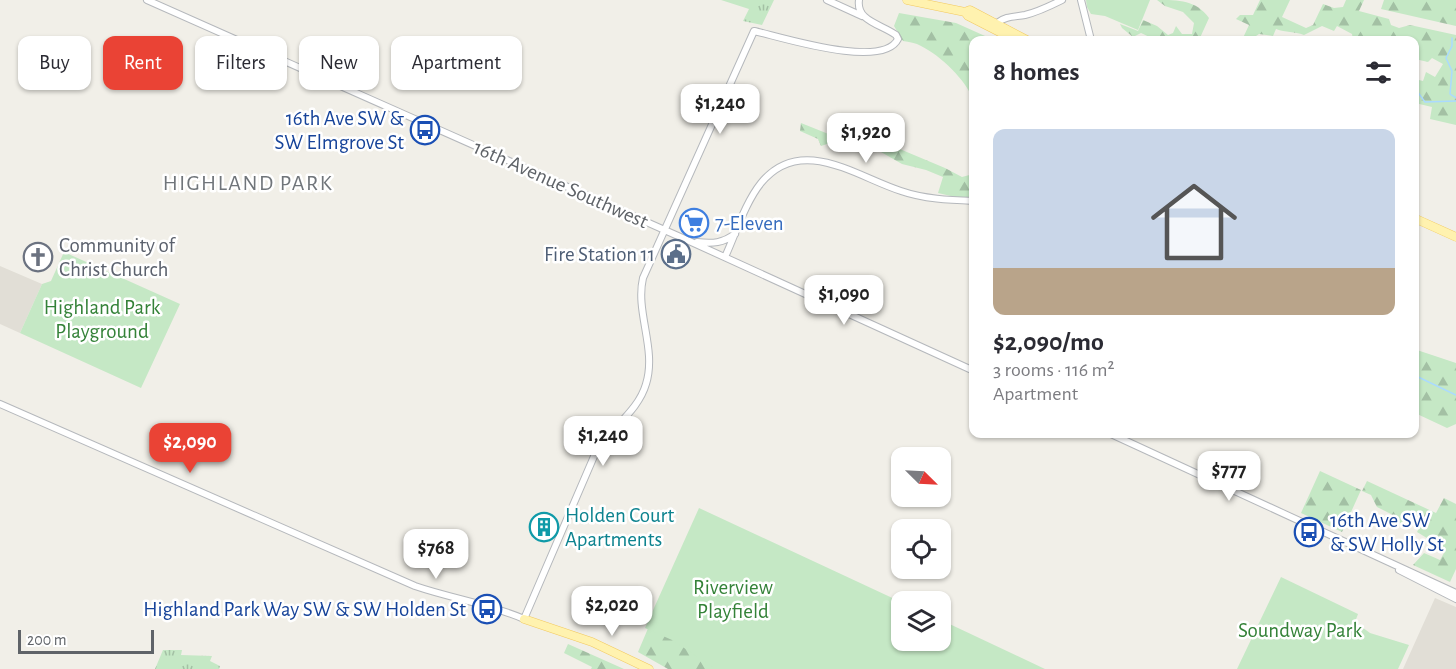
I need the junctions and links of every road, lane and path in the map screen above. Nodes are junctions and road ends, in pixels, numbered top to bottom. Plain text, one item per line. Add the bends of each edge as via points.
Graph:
1 (147, 0) edge
2 (826, 0) edge
3 (859, 0) edge
4 (907, 0) edge
5 (1062, 0) edge
6 (1081, 0) edge
7 (965, 12) junction
8 (862, 16) junction
9 (997, 23) junction
10 (986, 24) junction
11 (1008, 36) edge
12 (1020, 36) edge
13 (1090, 36) edge
14 (969, 201) edge
15 (1419, 220) edge
16 (663, 230) junction
17 (736, 233) junction
18 (1456, 237) edge
19 (687, 240) junction
20 (726, 257) junction
21 (969, 369) edge
22 (0, 404) edge
23 (1120, 438) edge
24 (1376, 556) junction
25 (1456, 593) edge
26 (1456, 600) edge
27 (524, 619) junction
28 (649, 669) edge

1 - 16 street, 16th Avenue Southwest
2 - 8 street
3 - 8 street
4 - 7 main road
5 - 9 street
6 - 13 street
7 - 9 main road via 970,10
7 - 10 main road
8 - 16 street via 896,34 895,44 858,53 754,31
9 - 10 main road
9 - 12 main road
10 - 11 main road
14 - 17 street via 901,192 837,164 796,162 762,182
15 - 18 main road
16 - 19 street, 16th Avenue Southwest
16 - 27 street via 642,284 648,354 645,388 595,454
17 - 19 street via 715,244
17 - 20 street
19 - 20 street, 16th Avenue Southwest
20 - 21 street, 16th Avenue Southwest
22 - 27 street via 415,586 502,609
23 - 24 street
24 - 25 street
24 - 26 street
27 - 28 main road via 592,642

